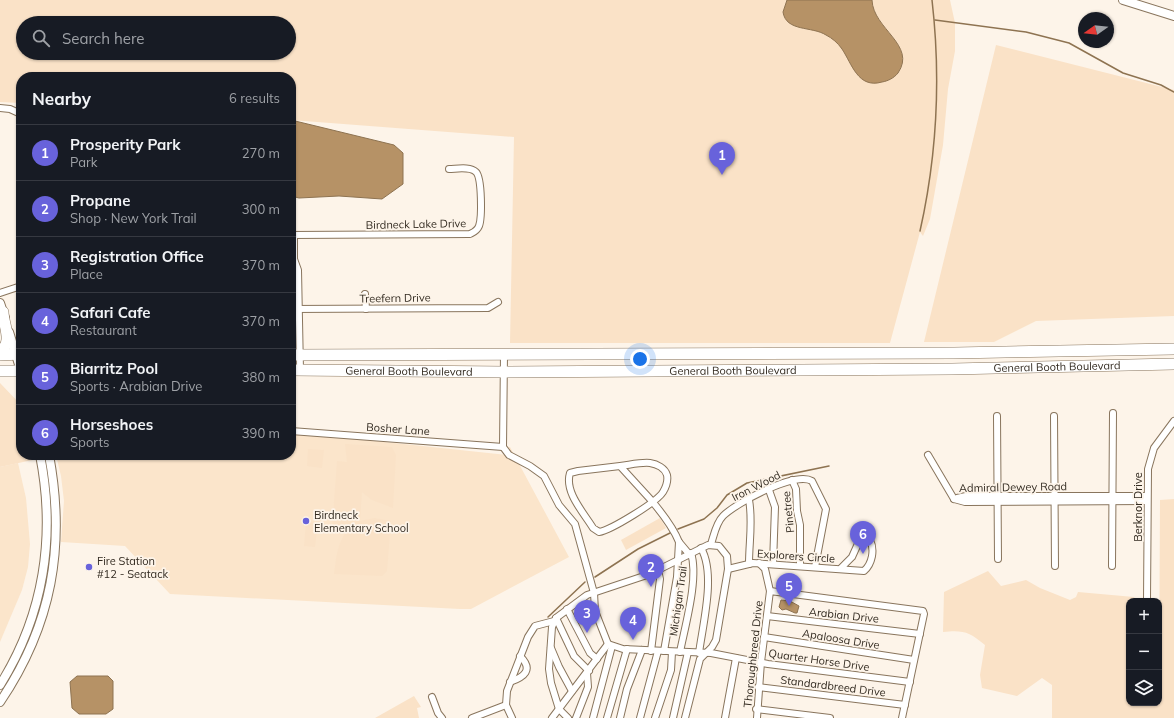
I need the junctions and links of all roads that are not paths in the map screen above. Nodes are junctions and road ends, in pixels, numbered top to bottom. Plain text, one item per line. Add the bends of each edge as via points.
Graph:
1 (1123, 0) edge
2 (1174, 16) edge
3 (0, 108) edge
4 (16, 112) edge
5 (448, 169) dead end
6 (296, 235) edge
7 (296, 264) edge
8 (16, 288) edge
9 (0, 293) edge
10 (365, 294) dead end
11 (498, 302) dead end
12 (1, 308) edge
13 (299, 309) junction
14 (366, 309) junction
15 (296, 337) edge
16 (16, 349) edge
17 (1174, 349) edge
18 (0, 351) edge
19 (0, 354) edge
20 (16, 354) edge
21 (504, 354) junction
22 (296, 355) edge
23 (1174, 364) edge
24 (296, 370) edge
25 (0, 371) edge
26 (16, 372) edge
27 (505, 372) junction
28 (1114, 413) dead end
29 (997, 416) dead end
30 (1054, 416) dead end
31 (1174, 421) edge
32 (296, 431) edge
33 (503, 447) junction
34 (928, 455) dead end
35 (41, 460) edge
36 (50, 460) edge
37 (620, 466) junction
38 (792, 480) junction
39 (769, 490) junction
40 (1112, 498) junction
41 (1147, 498) junction
42 (997, 499) junction
43 (1055, 499) junction
44 (749, 500) junction
45 (653, 502) junction
46 (678, 542) junction
47 (712, 544) junction
48 (701, 548) junction
49 (690, 554) junction
50 (998, 559) dead end
51 (676, 561) junction
52 (759, 563) junction
53 (749, 564) junction
54 (773, 564) junction
55 (800, 566) junction
56 (1054, 566) dead end
57 (1112, 566) dead end
58 (815, 567) junction
59 (728, 569) junction
60 (840, 569) junction
61 (658, 570) junction
62 (770, 591) junction
63 (594, 593) junction
64 (1147, 598) edge
65 (567, 609) junction
66 (767, 616) junction
67 (555, 620) junction
68 (920, 634) junction
69 (764, 637) junction
70 (550, 644) junction
71 (610, 645) junction
72 (627, 649) junction
73 (642, 650) junction
74 (658, 651) junction
75 (672, 652) junction
76 (680, 652) junction
77 (688, 652) junction
78 (702, 653) junction
79 (520, 656) junction
80 (736, 658) junction
81 (597, 659) junction
82 (914, 660) junction
83 (761, 662) junction
84 (588, 672) junction
85 (510, 682) junction
86 (910, 682) junction
87 (0, 685) edge
88 (758, 687) junction
89 (572, 691) junction
90 (432, 697) dead end
91 (0, 702) edge
92 (506, 705) junction
93 (905, 706) junction
94 (558, 709) junction
95 (756, 709) junction
96 (442, 718) edge
97 (472, 718) edge
98 (512, 718) edge
99 (552, 718) edge
100 (568, 718) edge
101 (576, 718) edge
102 (593, 718) edge
103 (607, 718) edge
104 (620, 718) edge
105 (640, 718) edge
106 (655, 718) edge
107 (673, 718) edge
108 (685, 718) edge
109 (725, 718) edge
110 (757, 718) edge
111 (830, 718) edge
112 (902, 718) edge

1 - 2 main road
3 - 4 street
5 - 6 street, Birdneck Lake Drive via 472,169 480,180 480,225 475,232
7 - 13 street
8 - 9 street
10 - 14 street
11 - 14 street, Treefern Drive via 488,308
12 - 16 main road
12 - 18 highway via 8,338 5,347
13 - 14 street, Treefern Drive
13 - 15 street
17 - 21 highway, General Booth Boulevard via 954,353
19 - 20 highway
21 - 22 highway, General Booth Boulevard
21 - 27 street
23 - 27 highway, General Booth Boulevard via 952,369
24 - 27 highway, General Booth Boulevard
25 - 26 highway
27 - 33 street
28 - 40 street
29 - 42 street
30 - 43 street
31 - 41 street, Berknor Drive via 1154,448 1149,461
32 - 33 street, Bosher Lane
33 - 63 street via 509,455 535,468 544,476 559,505 576,524
34 - 42 street, Admiral Dewey Road via 954,499 966,496
35 - 87 main road via 47,523 43,581 28,632
36 - 91 main road via 57,531 48,601 29,652
37 - 45 street
37 - 45 street via 650,463 660,466 666,472 668,480 663,492
37 - 45 street via 570,473 570,489 594,528 598,532 603,531
38 - 39 street, Iron Wood
38 - 55 street, Pinetree via 796,489 800,525
38 - 58 street, Iron Wood via 803,478 812,481 826,509
39 - 44 street, Iron Wood
39 - 54 street via 774,507
40 - 41 street, Admiral Dewey Road
40 - 43 street, Admiral Dewey Road
40 - 57 street
41 - 64 street, Berknor Drive
42 - 43 street, Admiral Dewey Road
42 - 50 street
43 - 56 street
44 - 47 street, Iron Wood via 723,516 718,522
44 - 53 street
45 - 46 street via 666,518
46 - 49 street
46 - 51 street
47 - 48 street
47 - 59 street via 725,552
48 - 49 street
48 - 78 street via 707,560 708,575
49 - 51 street
49 - 76 street, Michigan Trail via 694,562 693,581
51 - 61 street
51 - 74 street via 677,577
52 - 53 street, Explorers Circle
52 - 54 street, Explorers Circle
52 - 62 street via 765,569
53 - 59 street, Explorers Circle
54 - 55 street, Explorers Circle
55 - 58 street, Explorers Circle
58 - 60 street, Explorers Circle
59 - 78 street via 716,640 712,647
60 - 60 street, Explorers Circle via 852,557 861,537 870,540 873,550 868,567 864,571
61 - 63 street
61 - 74 street
62 - 66 street, Thoroughbreed Drive
62 - 68 street, Thoroughbreed Drive via 918,610 924,614
63 - 65 street
63 - 71 street via 595,611
65 - 67 street
65 - 81 street via 590,653
66 - 68 street, Arabian Drive
66 - 69 street, Thoroughbreed Drive
67 - 70 street
67 - 79 street via 535,626
67 - 84 street via 574,656
68 - 82 street, Thoroughbreed Drive
69 - 82 street, Apaloosa Drive
69 - 83 street, Thoroughbreed Drive
70 - 89 street
70 - 94 street via 549,669
71 - 72 street, Quarter Horse Drive
71 - 81 street
71 - 102 street
72 - 73 street, Quarter Horse Drive
72 - 103 street
73 - 74 street, Quarter Horse Drive
73 - 104 street
74 - 75 street, Quarter Horse Drive
74 - 105 street
75 - 76 street, Quarter Horse Drive
75 - 106 street via 671,670
76 - 77 street, Quarter Horse Drive
77 - 78 street, Quarter Horse Drive
77 - 107 street
78 - 80 street, Quarter Horse Drive
78 - 108 street
79 - 85 street
79 - 85 street via 526,665 526,673 522,678
80 - 83 street, Quarter Horse Drive
80 - 109 street
81 - 84 street
82 - 86 street, Thoroughbreed Drive
83 - 86 street, Quarter Horse Drive
83 - 88 street, Thoroughbreed Drive
84 - 89 street
84 - 101 street via 588,687
85 - 92 street
86 - 93 street, Thoroughbreed Drive
88 - 93 street, Standardbreed Drive
88 - 95 street, Thoroughbreed Drive
89 - 94 street
90 - 96 street
92 - 97 street
92 - 98 street
93 - 112 street, Thoroughbreed Drive
94 - 99 street
94 - 100 street
95 - 110 street, Thoroughbreed Drive
95 - 111 street

